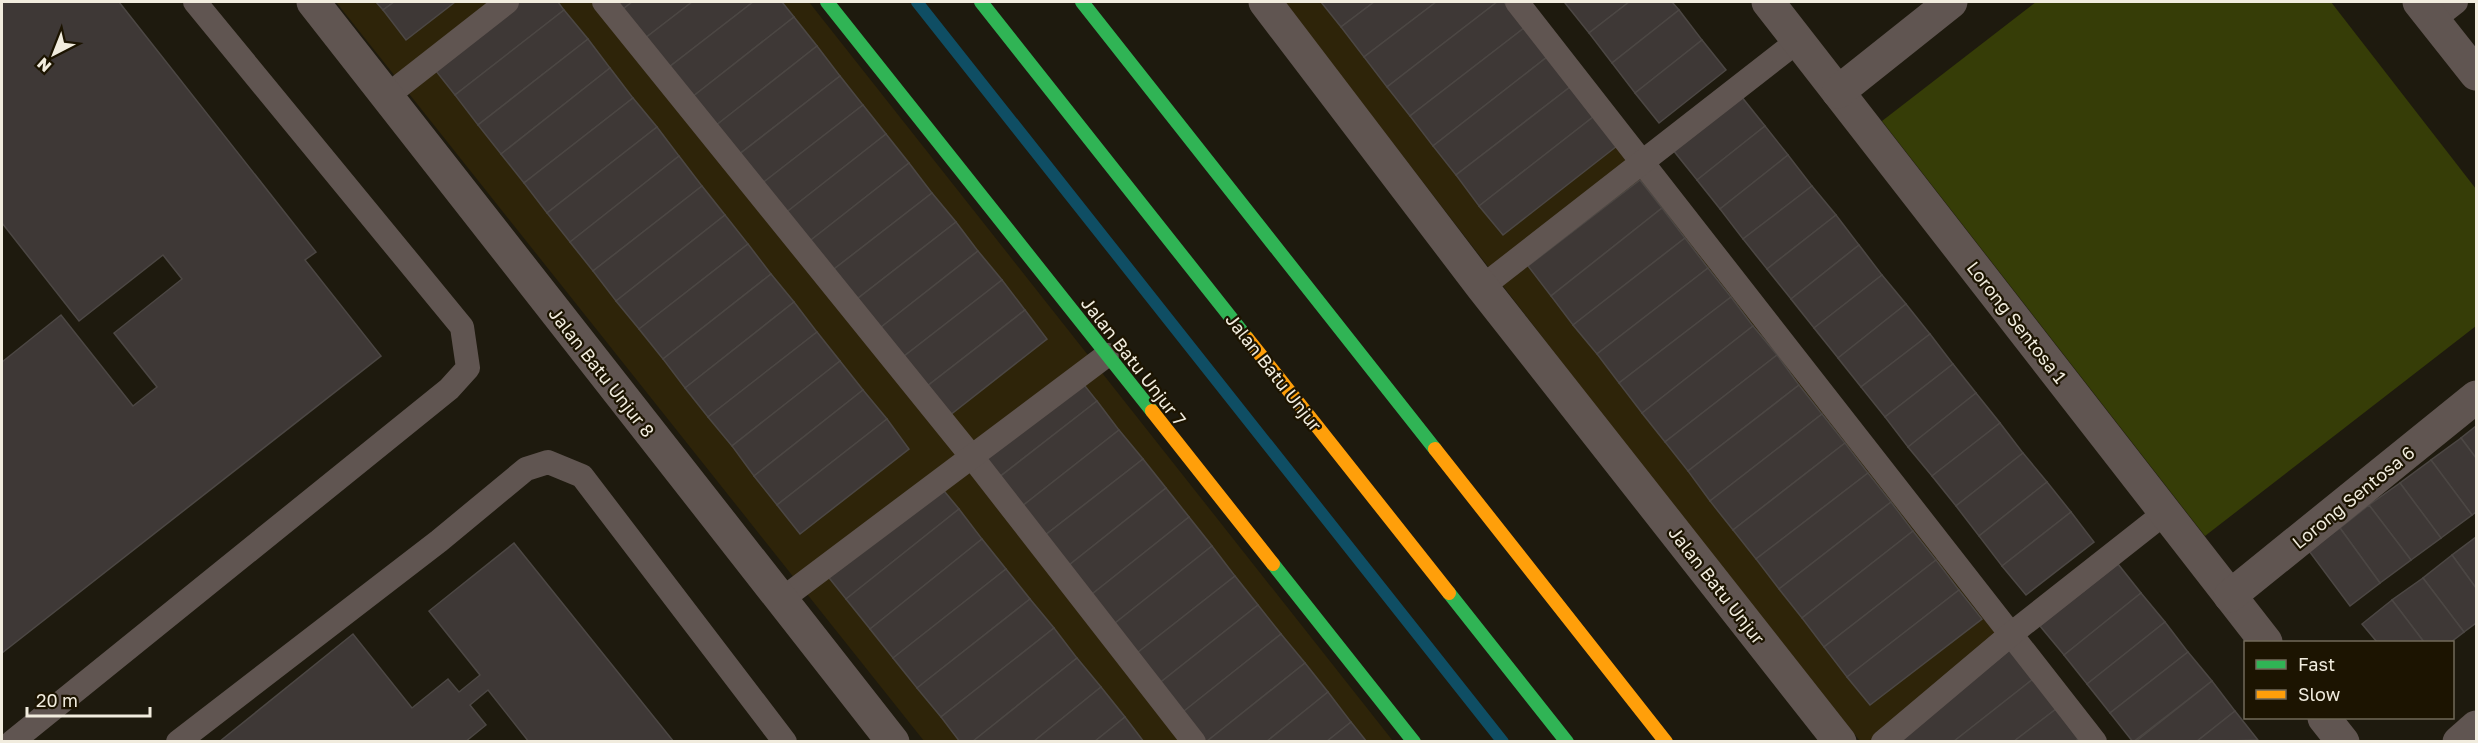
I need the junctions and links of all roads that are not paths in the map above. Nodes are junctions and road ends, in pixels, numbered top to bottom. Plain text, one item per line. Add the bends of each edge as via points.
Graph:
1 (195, 2) edge
2 (313, 2) edge
3 (507, 2) edge
4 (604, 2) edge
5 (827, 2) edge
6 (981, 2) edge
7 (1082, 2) edge
8 (1265, 2) edge
9 (1517, 2) edge
10 (1768, 2) edge
11 (1951, 2) edge
12 (2436, 8) edge
13 (1798, 40) junction
14 (2476, 74) edge
15 (1838, 92) junction
16 (387, 96) junction
17 (1643, 164) junction
18 (1482, 287) junction
19 (1107, 355) junction
20 (2476, 398) edge
21 (972, 457) junction
22 (2166, 512) junction
23 (2230, 596) junction
24 (781, 600) junction
25 (2010, 635) junction
26 (2265, 641) edge
27 (2326, 719) edge
28 (2476, 727) edge
29 (12, 741) edge
30 (178, 741) edge
31 (785, 741) edge
32 (893, 741) edge
33 (1194, 741) edge
34 (1414, 741) edge
35 (1567, 741) edge
36 (1666, 741) edge
37 (1840, 741) edge
38 (1883, 741) edge
39 (2095, 741) edge
40 (2343, 741) edge
41 (2459, 741) edge

1 - 29 lane via 462,327 468,368 449,389 302,510
2 - 16 street, Jalan Batu Unjur 8
3 - 16 lane
4 - 21 lane
5 - 19 main road, Jalan Batu Unjur 7
6 - 35 main road, Jalan Batu Unjur
7 - 36 main road
8 - 18 street, Jalan Batu Unjur
9 - 17 lane
10 - 13 street, Lorong Sentosa 1
11 - 15 street
12 - 14 street
13 - 15 street, Lorong Sentosa 1
13 - 17 lane
15 - 22 street, Lorong Sentosa 1
16 - 24 street, Jalan Batu Unjur 8
17 - 18 lane
17 - 25 lane
18 - 37 street, Jalan Batu Unjur
19 - 21 lane
19 - 34 main road, Jalan Batu Unjur 7
20 - 23 street, Lorong Sentosa 6
21 - 24 lane
21 - 33 lane
22 - 23 street, Lorong Sentosa 1
22 - 25 lane
23 - 26 street, Lorong Sentosa 1
24 - 32 street, Jalan Batu Unjur 8
25 - 38 lane
25 - 39 lane
27 - 40 street
28 - 41 street
30 - 31 lane via 439,541 526,469 548,462 582,476

